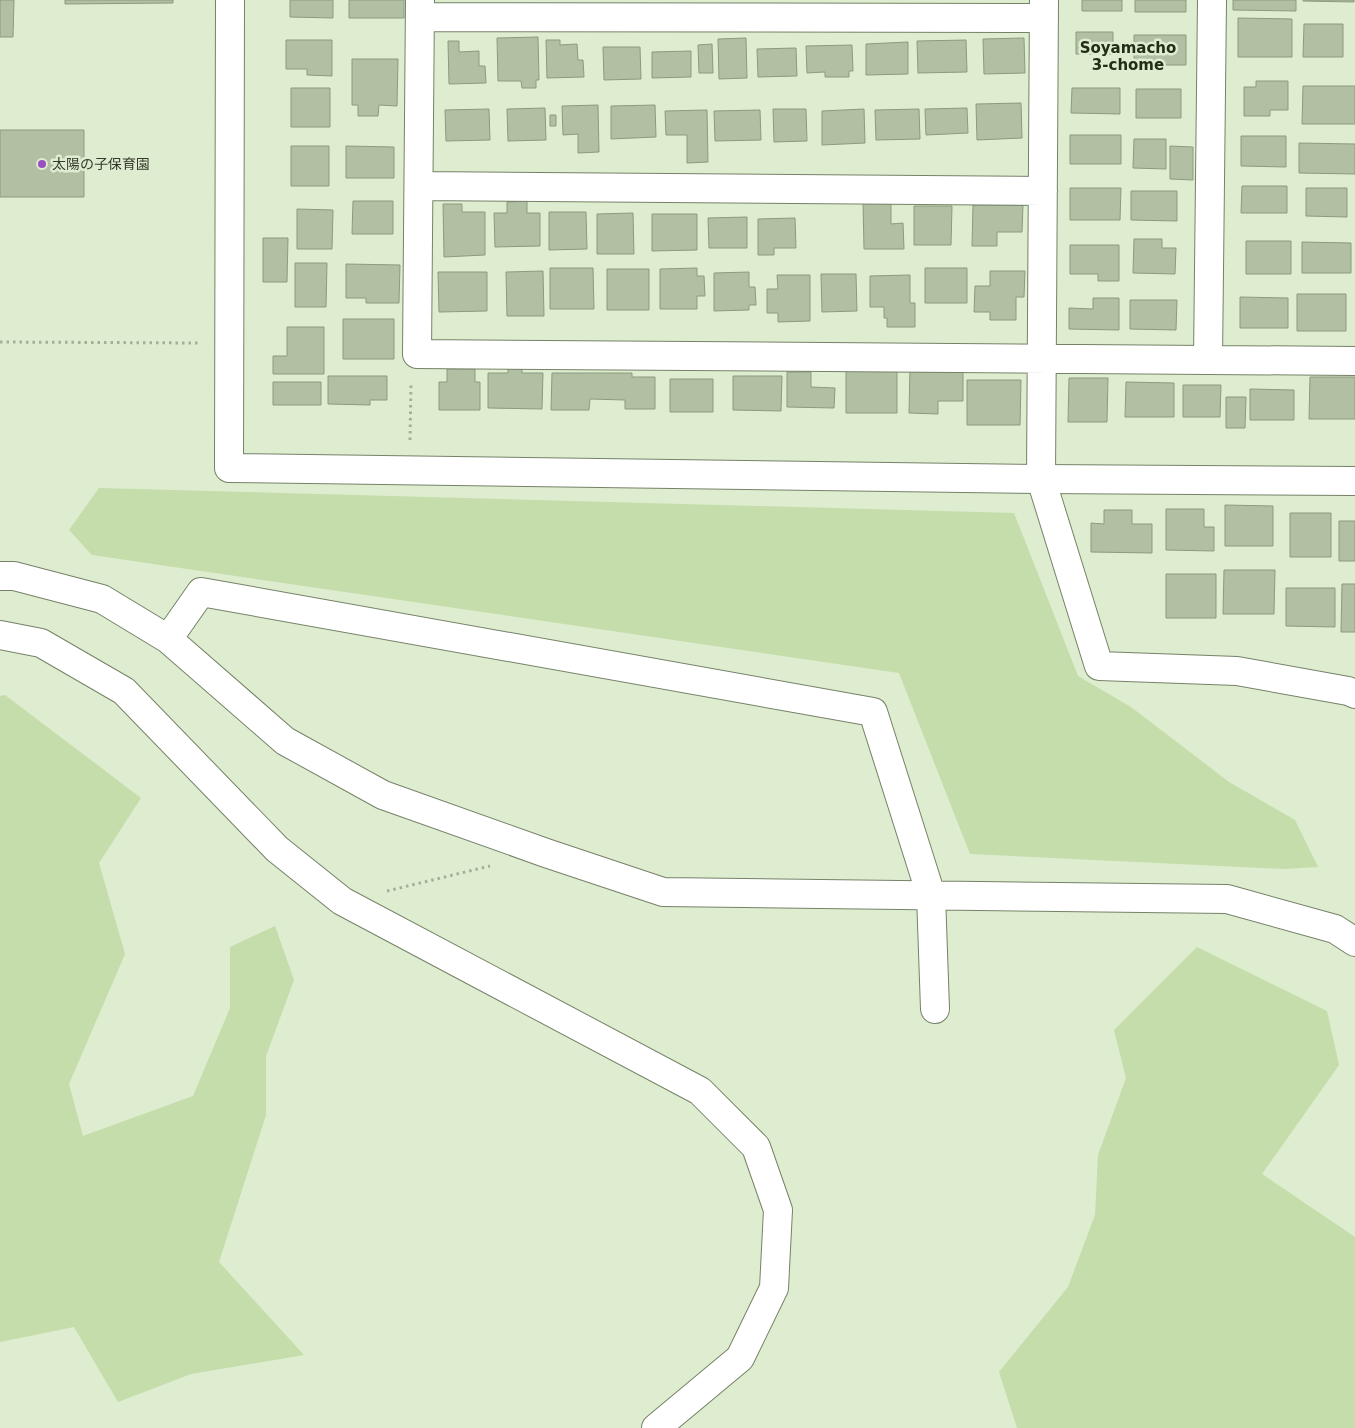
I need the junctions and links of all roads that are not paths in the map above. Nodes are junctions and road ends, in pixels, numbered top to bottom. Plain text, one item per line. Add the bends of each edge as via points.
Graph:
1 (230, 0) edge
2 (1212, 0) edge
3 (420, 8) edge
4 (1044, 9) edge
5 (419, 186) junction
6 (1043, 191) junction
7 (1043, 359) junction
8 (1208, 360) junction
9 (1355, 361) edge
10 (1041, 479) junction
11 (1355, 481) edge
12 (0, 576) edge
13 (0, 635) edge
14 (168, 639) junction
15 (1355, 694) edge
16 (931, 895) junction
17 (1355, 942) edge
18 (936, 1009) dead end
19 (656, 1428) edge

1 - 10 street via 228,468
2 - 8 street
3 - 4 street
3 - 5 street
4 - 6 street
5 - 6 street
5 - 7 street via 417,354
6 - 7 street
7 - 8 street
7 - 10 street
8 - 9 street
10 - 11 street
10 - 15 street via 1099,666 1237,671
12 - 14 street via 14,576 102,600
13 - 19 street via 41,643 124,691 276,849 342,901 700,1091 756,1147 778,1210 774,1288 740,1358
14 - 16 street via 285,741 383,795 546,853 663,892
14 - 16 street via 201,592 874,712
16 - 17 street via 1227,899 1335,929
16 - 18 street

